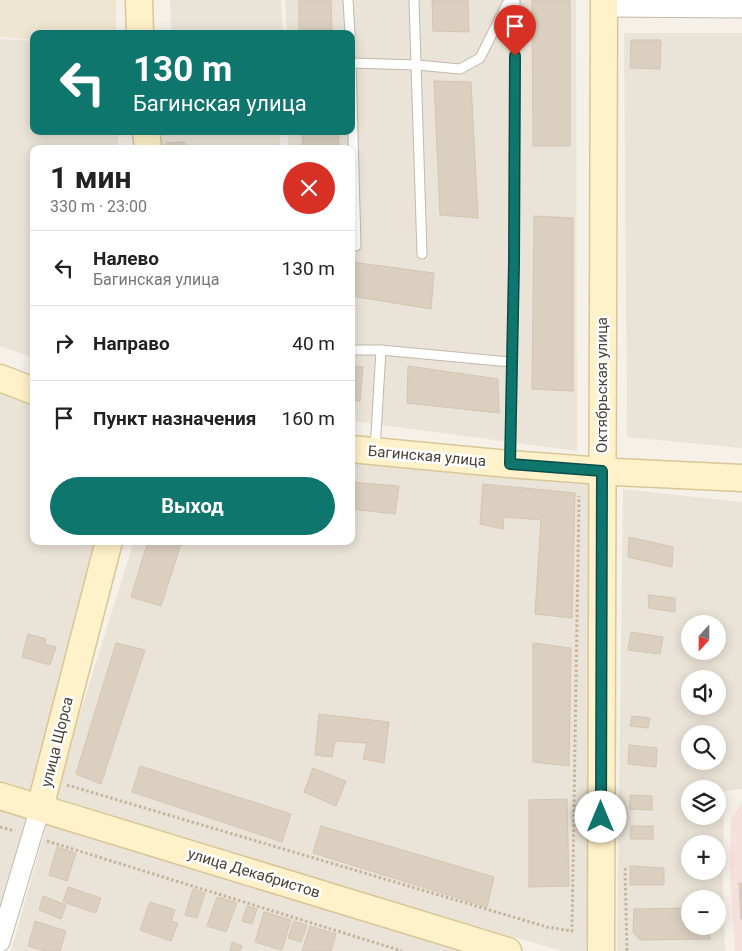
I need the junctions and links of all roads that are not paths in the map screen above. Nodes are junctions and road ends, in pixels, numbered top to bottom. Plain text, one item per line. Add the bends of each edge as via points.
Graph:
1 (139, 0) edge
2 (348, 0) edge
3 (414, 0) edge
4 (509, 0) edge
5 (515, 0) edge
6 (604, 3) edge
7 (742, 8) edge
8 (140, 30) edge
9 (350, 30) edge
10 (355, 62) edge
11 (417, 65) junction
12 (355, 209) edge
13 (356, 246) dead end
14 (422, 254) dead end
15 (355, 350) edge
16 (381, 350) junction
17 (511, 362) junction
18 (0, 378) edge
19 (30, 389) edge
20 (363, 450) edge
21 (510, 464) junction
22 (591, 470) junction
23 (742, 478) edge
24 (108, 545) edge
25 (0, 796) edge
26 (40, 808) junction
27 (0, 942) edge
28 (508, 951) edge
29 (600, 951) edge

1 - 8 main road
2 - 9 lane
3 - 11 lane
4 - 11 lane via 480,58 460,69
5 - 17 lane
6 - 7 street
6 - 22 main road, Октябрьская улица
10 - 11 lane
11 - 14 lane
12 - 13 lane
15 - 16 lane
16 - 17 lane
16 - 20 lane
17 - 21 lane
18 - 19 main road
20 - 21 main road, Багинская улица
21 - 22 main road, Багинская улица
22 - 23 main road, Багинская улица
22 - 29 main road, Октябрьская улица
24 - 26 main road, улица Щорса
25 - 26 main road, улица Декабристов
26 - 27 street, улица Щорса
26 - 28 main road, улица Декабристов

